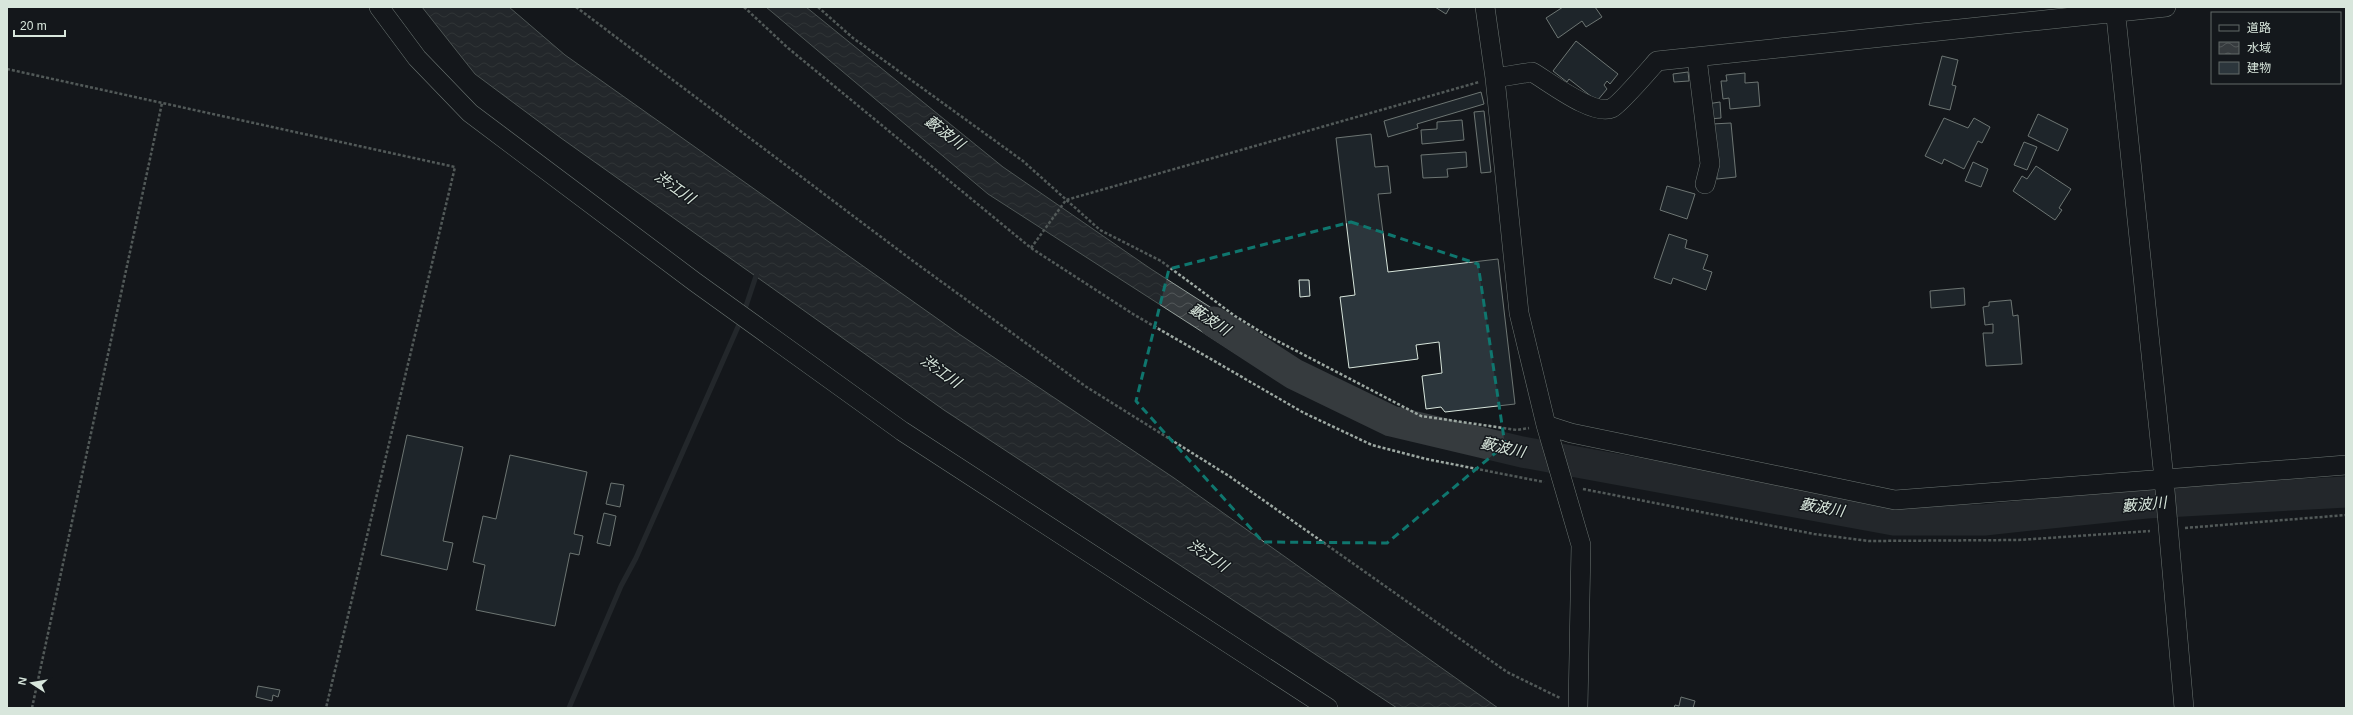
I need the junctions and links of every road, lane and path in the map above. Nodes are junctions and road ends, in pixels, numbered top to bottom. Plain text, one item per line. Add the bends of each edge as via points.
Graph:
1 (379, 7) edge
2 (576, 7) edge
3 (744, 7) edge
4 (818, 7) edge
5 (1485, 7) edge
6 (2166, 7) edge
7 (2115, 10) edge
8 (1697, 58) junction
9 (7, 69) edge
10 (1495, 78) junction
11 (162, 103) junction
12 (1706, 184) dead end
13 (1066, 200) junction
14 (1548, 431) junction
15 (2346, 465) edge
16 (2164, 479) junction
17 (1578, 705) edge
18 (32, 708) edge
19 (326, 708) edge
20 (1328, 708) edge
21 (2184, 708) edge

1 - 20 street via 417,58 470,113 695,282 902,431
2 - 17 path via 907,257 1086,386 1229,476 1507,672
3 - 13 path via 788,48 1031,248
4 - 13 path via 853,38 1023,161
5 - 10 street
6 - 7 street
7 - 8 street
7 - 16 street
8 - 10 street via 1657,61 1612,108 1598,109 1579,101 1532,72
8 - 12 street via 1710,164
9 - 11 path
10 - 13 path
10 - 14 street via 1519,313
11 - 18 path
11 - 19 path via 455,167
13 - 14 path via 1100,230 1161,261 1235,316 1266,335 1421,416 1517,430
14 - 16 street via 1571,433 1895,500
14 - 17 street via 1581,546
15 - 16 street
16 - 21 street

